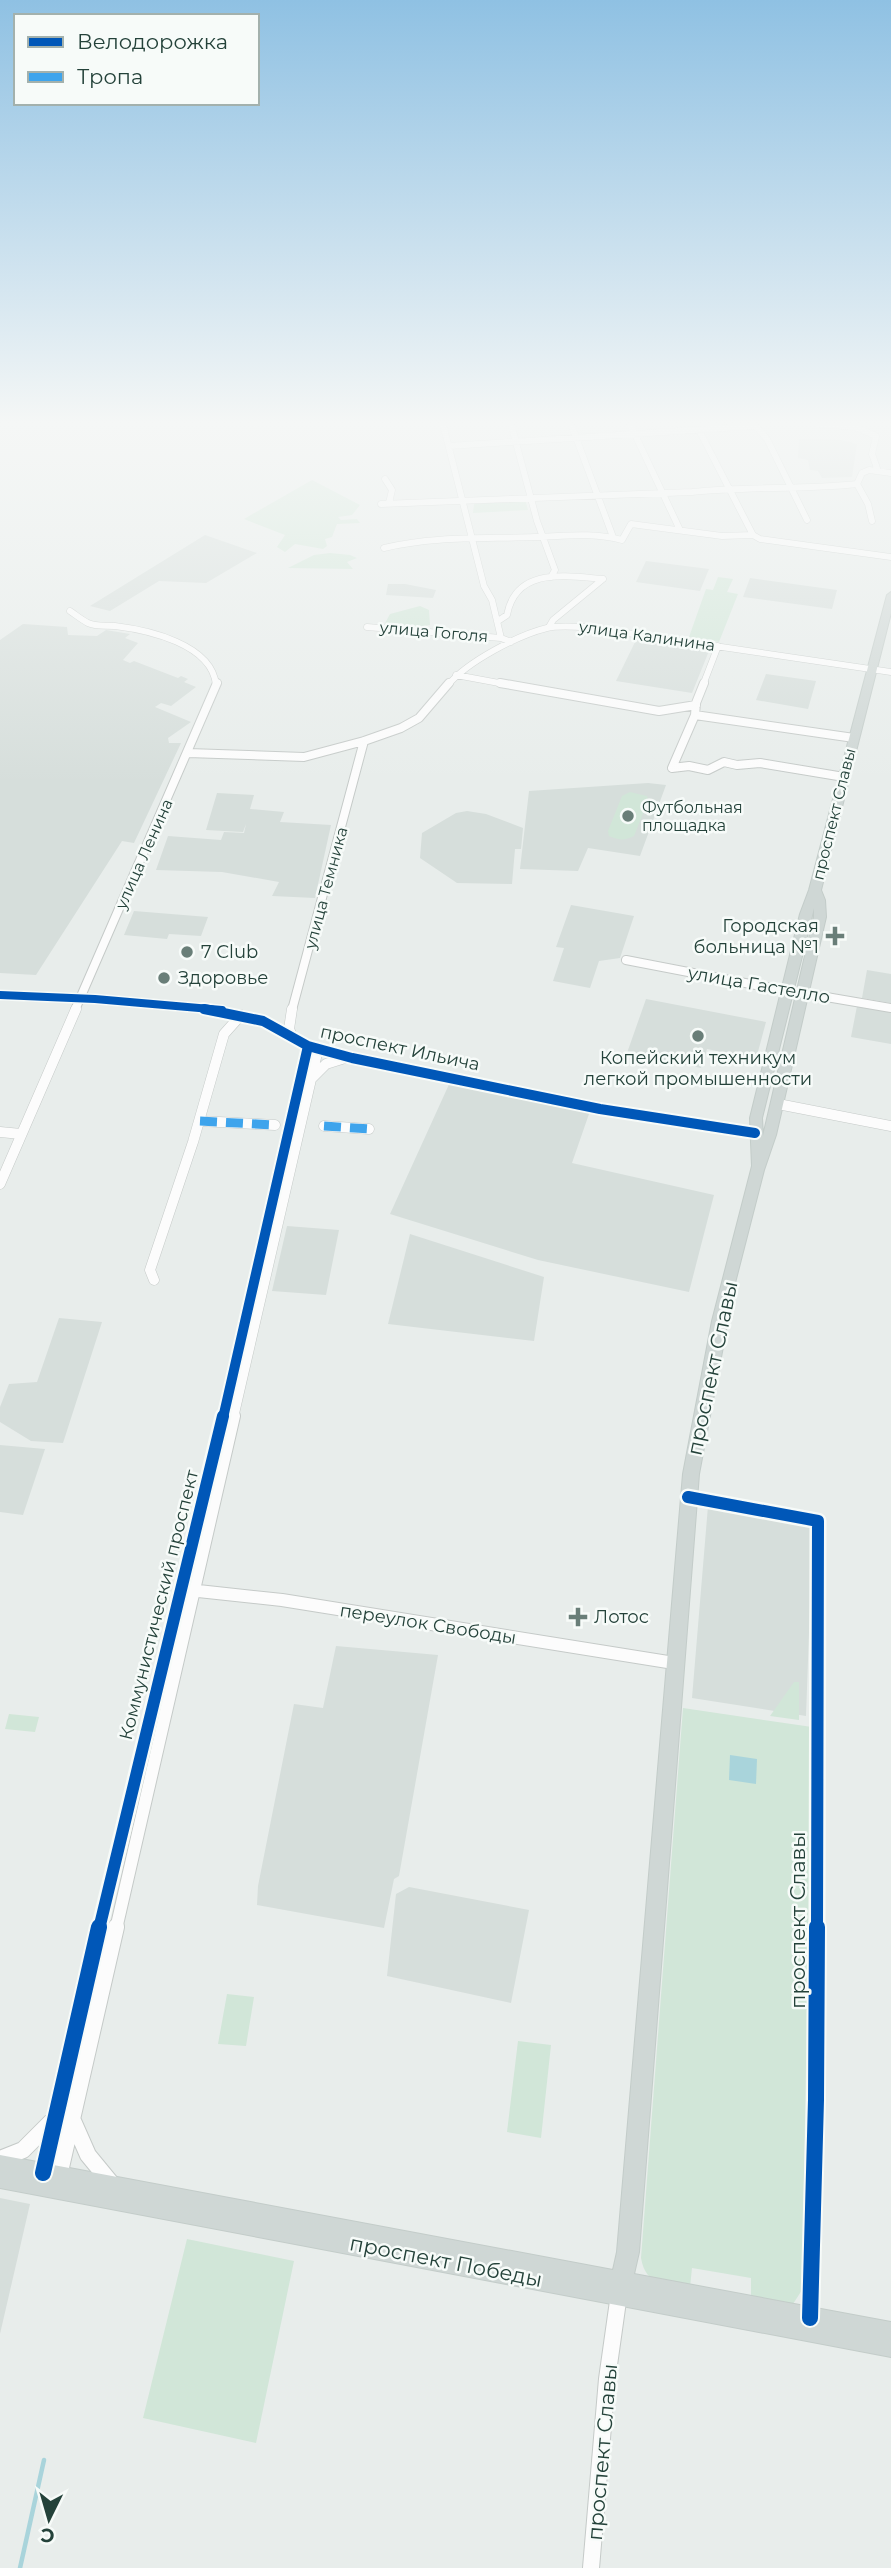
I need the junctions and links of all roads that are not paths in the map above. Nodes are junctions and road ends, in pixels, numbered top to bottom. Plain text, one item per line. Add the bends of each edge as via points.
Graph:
1 (399, 544) edge
2 (474, 544) edge
3 (545, 544) edge
4 (795, 544) edge
5 (384, 548) dead end
6 (891, 557) edge
7 (551, 577) junction
8 (891, 595) edge
9 (70, 611) dead end
10 (498, 621) junction
11 (367, 627) dead end
12 (550, 627) junction
13 (501, 638) junction
14 (511, 642) junction
15 (718, 646) junction
16 (872, 669) junction
17 (891, 672) edge
18 (456, 675) junction
19 (696, 705) junction
20 (695, 715) junction
21 (854, 738) junction
22 (364, 741) junction
23 (188, 753) junction
24 (844, 777) junction
25 (815, 890) junction
26 (626, 960) dead end
27 (787, 991) junction
28 (803, 993) junction
29 (0, 995) edge
30 (82, 998) junction
31 (891, 1008) edge
32 (292, 1010) junction
33 (241, 1015) junction
34 (263, 1021) junction
35 (779, 1024) junction
36 (795, 1028) junction
37 (292, 1036) junction
38 (313, 1047) junction
39 (348, 1057) junction
40 (311, 1078) junction
41 (760, 1101) junction
42 (778, 1104) junction
43 (200, 1121) junction
44 (275, 1125) dead end
45 (324, 1126) dead end
46 (891, 1126) edge
47 (369, 1129) dead end
48 (0, 1132) edge
49 (755, 1133) junction
50 (22, 1134) junction
51 (770, 1135) junction
52 (758, 1167) junction
53 (0, 1184) edge
54 (154, 1280) dead end
55 (258, 1289) junction
56 (688, 1497) junction
57 (188, 1590) junction
58 (674, 1663) junction
59 (55, 2116) junction
60 (73, 2121) junction
61 (0, 2160) edge
62 (0, 2165) edge
63 (0, 2178) edge
64 (50, 2178) junction
65 (114, 2186) junction
66 (620, 2288) junction
67 (810, 2324) junction
68 (891, 2333) edge
69 (891, 2346) edge
70 (592, 2568) edge

1 - 5 street
2 - 10 street
3 - 7 street via 555,570
4 - 6 street
7 - 10 street via 517,586 507,601 507,615
7 - 12 street via 603,579
8 - 16 main road, проспект Славы
9 - 23 street, улица Ленина via 88,623 117,626 180,645 200,654 213,667 217,683
10 - 13 street
11 - 13 street, улица Гоголя
12 - 14 street, улица Калинина
12 - 15 street, улица Калинина via 586,627
13 - 14 street, улица Гоголя
14 - 18 street, улица Калинина
15 - 16 street, улица Калинина
15 - 19 street
16 - 17 street, улица Калинина
16 - 21 main road, проспект Славы
18 - 19 street via 659,711
18 - 22 street, улица Калинина via 419,718
19 - 20 street
20 - 21 street
20 - 24 street via 672,768 708,770 724,762
21 - 24 main road, проспект Славы
22 - 23 street, улица Калинина via 304,757
22 - 32 street, улица Темника
23 - 30 street, улица Ленина
24 - 25 main road, проспект Славы
25 - 27 main road, проспект Славы
25 - 28 main road, проспект Славы via 820,917
26 - 27 street, улица Гастелло
27 - 28 main road, улица Гастелло
27 - 35 main road, проспект Славы
28 - 31 street, улица Гастелло
28 - 36 main road, проспект Славы
29 - 30 street, проспект Ильича
30 - 33 street, проспект Ильича
30 - 50 street, улица Ленина
32 - 34 street via 276,1021
32 - 37 street, улица Темника
33 - 34 street, проспект Ильича
33 - 43 street via 224,1034
34 - 37 street, проспект Ильича
35 - 36 main road
35 - 41 main road, проспект Славы
36 - 42 main road, проспект Славы
37 - 38 street, проспект Ильича
38 - 39 street, проспект Ильича
38 - 40 street
38 - 55 street
39 - 40 street via 327,1064
39 - 49 street, проспект Ильича via 600,1109
40 - 55 street
41 - 42 main road
41 - 49 main road, проспект Славы
42 - 46 street
42 - 51 main road, проспект Славы
43 - 44 street
43 - 54 street via 150,1270
45 - 47 street
48 - 50 street
49 - 51 main road, проспект Ильича
49 - 52 main road, проспект Славы
50 - 53 street, улица Ленина
51 - 52 main road, проспект Славы
52 - 56 main road, проспект Славы via 701,1411
55 - 57 street
56 - 58 main road, проспект Славы
56 - 67 street, проспект Славы via 818,1521 816,2100
57 - 58 street, переулок Свободы via 282,1600
57 - 59 street, Коммунистический проспект
57 - 60 street
58 - 66 main road, проспект Славы via 634,2175
59 - 61 street via 32,2143
59 - 64 street, Коммунистический проспект
60 - 64 street
60 - 65 street via 89,2161
62 - 64 main road, проспект Победы
63 - 64 main road, проспект Победы
64 - 65 main road, проспект Победы
64 - 66 main road, проспект Победы
65 - 66 main road, проспект Победы
66 - 67 main road, проспект Победы
66 - 70 street, проспект Славы via 607,2379
67 - 68 main road, проспект Победы
67 - 69 main road, проспект Победы

